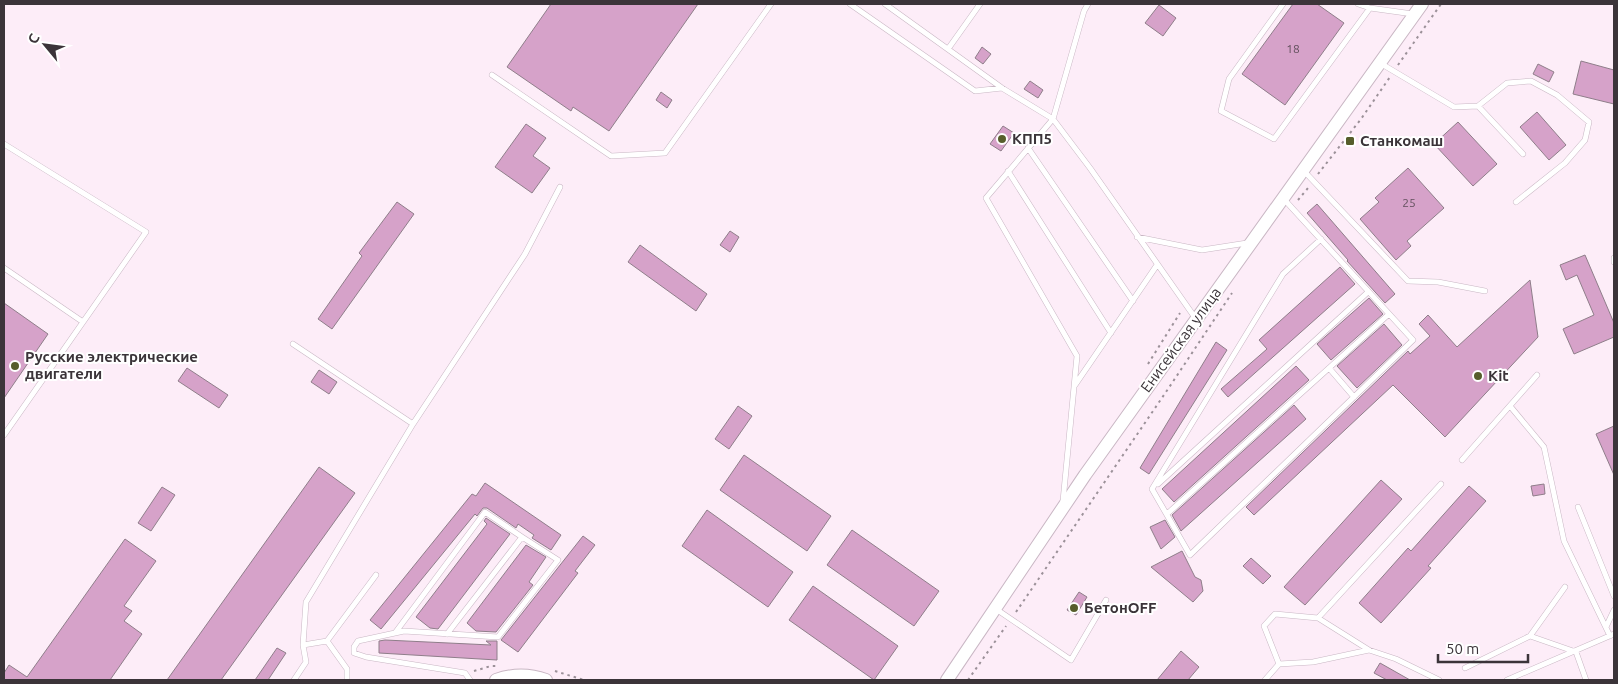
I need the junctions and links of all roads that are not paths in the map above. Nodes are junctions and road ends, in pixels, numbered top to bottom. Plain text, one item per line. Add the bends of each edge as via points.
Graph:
1 (771, 4) edge
2 (850, 4) edge
3 (885, 4) edge
4 (980, 4) edge
5 (1088, 4) edge
6 (1283, 4) edge
7 (1358, 4) edge
8 (1370, 8) junction
9 (1418, 9) edge
10 (948, 48) junction
11 (1379, 63) junction
12 (492, 75) dead end
13 (1002, 88) junction
14 (1478, 106) junction
15 (1053, 119) junction
16 (4, 144) edge
17 (1028, 148) junction
18 (1523, 154) dead end
19 (1302, 169) junction
20 (1008, 172) junction
21 (560, 187) dead end
22 (1282, 198) junction
23 (1516, 202) dead end
24 (1137, 236) junction
25 (1321, 240) junction
26 (1250, 243) junction
27 (1614, 258) edge
28 (1614, 262) edge
29 (1157, 266) junction
30 (4, 268) edge
31 (1485, 291) dead end
32 (1368, 292) junction
33 (1133, 301) junction
34 (1389, 314) junction
35 (1196, 319) junction
36 (83, 322) junction
37 (1111, 333) junction
38 (293, 344) dead end
39 (1329, 368) junction
40 (1537, 375) dead end
41 (1074, 385) junction
42 (1354, 397) junction
43 (1510, 406) junction
44 (414, 424) junction
45 (4, 435) edge
46 (1462, 460) dead end
47 (1441, 484) dead end
48 (1152, 489) junction
49 (1578, 508) dead end
50 (1063, 509) junction
51 (1167, 514) junction
52 (522, 537) junction
53 (376, 575) dead end
54 (1565, 587) dead end
55 (1614, 596) edge
56 (1106, 600) dead end
57 (996, 608) junction
58 (1614, 610) edge
59 (1318, 618) junction
60 (1606, 627) junction
61 (395, 633) junction
62 (447, 634) junction
63 (1612, 635) edge
64 (1530, 636) junction
65 (327, 641) junction
66 (303, 645) junction
67 (1369, 650) junction
68 (1576, 652) junction
69 (1279, 664) junction
70 (1465, 668) dead end
71 (294, 680) edge
72 (347, 680) edge
73 (470, 680) edge
74 (496, 680) edge
75 (546, 680) edge
76 (947, 680) edge
77 (1264, 680) edge
78 (1438, 680) edge
79 (1507, 680) edge
80 (1586, 680) edge

1 - 12 lane via 666,153 611,156
2 - 13 lane via 975,92
3 - 10 lane
4 - 10 lane
5 - 15 lane
6 - 8 lane via 1229,79 1221,111 1274,139
7 - 8 lane
8 - 9 lane
9 - 11 street, Енисейская улица
10 - 13 lane
11 - 14 lane via 1454,107
11 - 19 street, Енисейская улица
13 - 15 lane
14 - 18 lane
14 - 23 lane via 1507,83 1531,81 1557,95 1589,122 1585,140 1565,163
15 - 17 lane
15 - 24 lane
16 - 36 lane via 146,232
17 - 20 lane
17 - 33 lane
19 - 22 street, Енисейская улица
19 - 31 lane via 1408,281 1438,282
20 - 37 lane
20 - 41 lane via 986,198 1077,356
21 - 44 lane via 526,254
22 - 25 lane
22 - 26 street, Енисейская улица
24 - 26 lane via 1202,250
24 - 29 lane
25 - 32 lane
25 - 48 lane via 1283,274
26 - 35 street, Енисейская улица
27 - 28 lane
29 - 33 lane
29 - 35 lane
30 - 36 lane
32 - 34 lane
32 - 48 lane
33 - 37 lane
34 - 39 lane
34 - 42 lane via 1412,340
35 - 50 street, Енисейская улица
36 - 45 lane
37 - 41 lane
38 - 44 lane
39 - 42 lane
39 - 51 lane
40 - 43 lane
41 - 50 lane
42 - 51 lane via 1190,555
43 - 46 lane
43 - 60 lane via 1544,447 1564,541
44 - 66 lane via 306,602
47 - 59 lane
48 - 51 lane
49 - 55 lane
50 - 57 street, Енисейская улица
52 - 61 lane via 485,512
52 - 62 lane
52 - 62 lane via 558,560 498,637
53 - 65 lane
54 - 64 lane
56 - 57 lane via 1071,660
57 - 76 street, Енисейская улица
58 - 60 lane
59 - 67 lane
59 - 69 lane via 1275,614 1264,626
60 - 63 lane
61 - 62 lane
61 - 73 lane via 358,641 354,653 465,673
63 - 68 lane
64 - 68 lane
64 - 70 lane
65 - 66 lane
65 - 72 lane via 347,669
66 - 71 lane via 306,662
67 - 69 lane via 1313,662
67 - 78 lane via 1396,659
68 - 79 lane
68 - 80 lane
69 - 77 lane
74 - 75 street via 515,675

